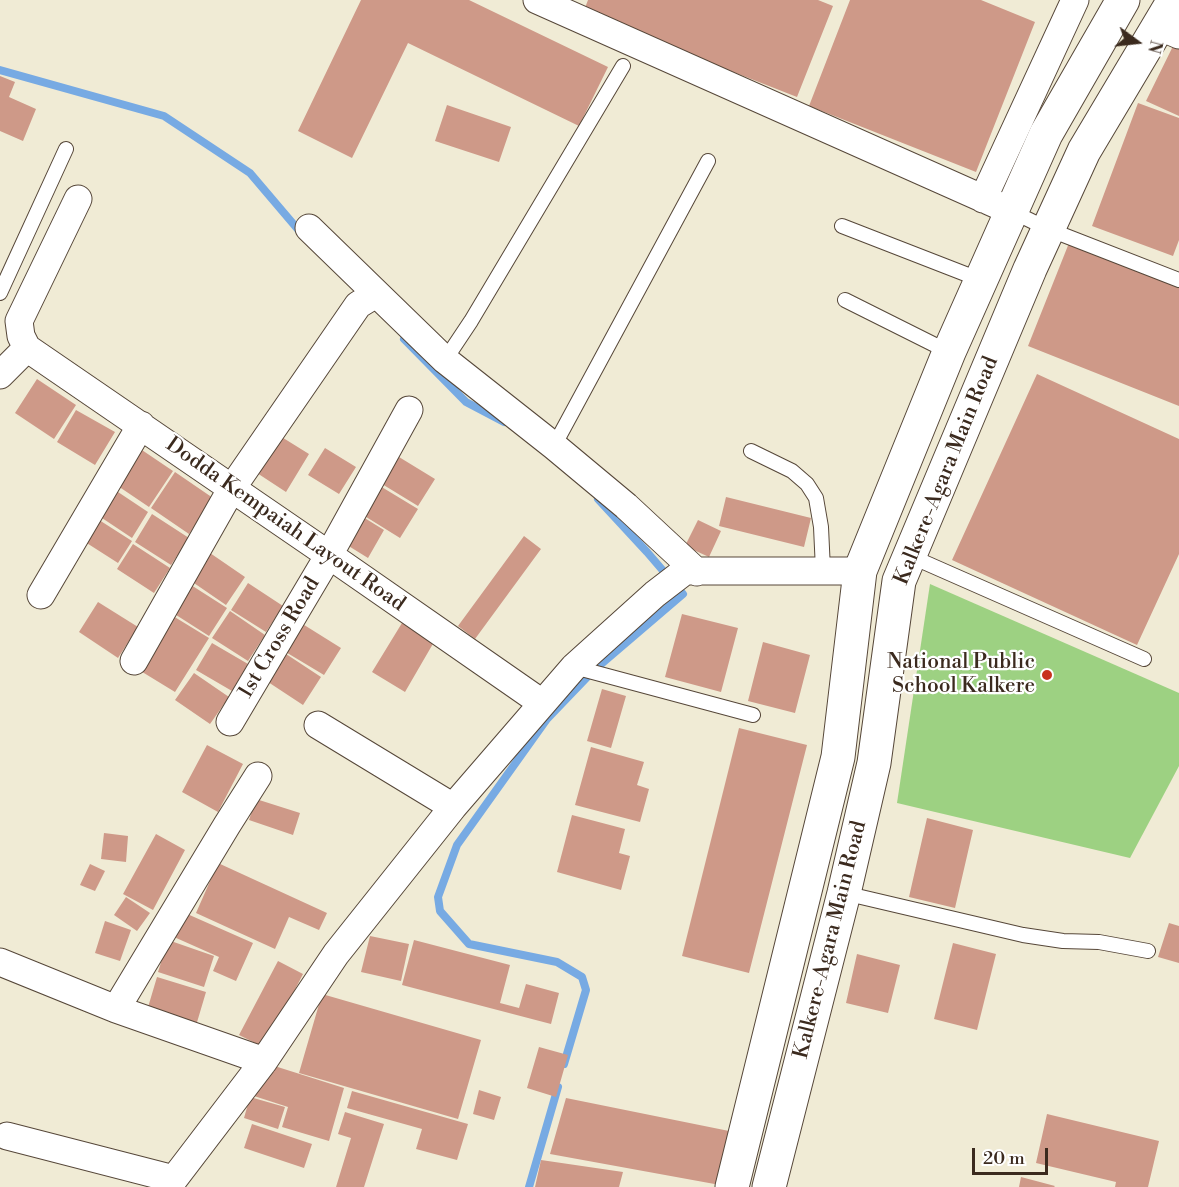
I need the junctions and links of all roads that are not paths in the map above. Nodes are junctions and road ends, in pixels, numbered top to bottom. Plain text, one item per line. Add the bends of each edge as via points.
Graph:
1 (537, 0) edge
2 (1075, 0) edge
3 (1111, 4) edge
4 (1170, 20) edge
5 (622, 66) dead end
6 (66, 149) dead end
7 (708, 161) dead end
8 (78, 199) dead end
9 (997, 205) junction
10 (842, 226) dead end
11 (309, 228) dead end
12 (1048, 229) junction
13 (981, 280) junction
14 (1179, 280) edge
15 (0, 293) edge
16 (368, 298) junction
17 (845, 300) dead end
18 (27, 348) junction
19 (949, 352) junction
20 (445, 360) junction
21 (0, 375) edge
22 (409, 410) dead end
23 (141, 425) junction
24 (554, 446) junction
25 (751, 452) dead end
26 (232, 488) junction
27 (329, 555) junction
28 (904, 568) junction
29 (823, 570) junction
30 (860, 571) junction
31 (683, 576) junction
32 (41, 595) dead end
33 (1144, 658) dead end
34 (134, 661) dead end
35 (580, 668) junction
36 (542, 703) junction
37 (753, 715) dead end
38 (230, 722) dead end
39 (318, 725) dead end
40 (258, 776) dead end
41 (453, 807) junction
42 (844, 893) junction
43 (1148, 951) dead end
44 (0, 962) edge
45 (116, 1009) junction
46 (264, 1061) junction
47 (7, 1136) dead end
48 (169, 1183) edge
49 (732, 1187) edge
50 (770, 1187) edge

1 - 9 street
2 - 9 street
3 - 9 street, Kalkere-Agara Main Road via 1046,134
4 - 12 street, Kalkere-Agara Main Road via 1084,151
5 - 20 lane
6 - 15 lane
7 - 24 lane
8 - 18 street via 19,321
9 - 12 lane
9 - 13 street, Kalkere-Agara Main Road
10 - 13 lane
11 - 16 street
12 - 14 lane
12 - 28 street, Kalkere-Agara Main Road
13 - 19 street, Kalkere-Agara Main Road
16 - 20 street
16 - 26 street
17 - 19 lane
18 - 21 street
18 - 23 street, Dodda Kempaiah Layout Road
19 - 30 street, Kalkere-Agara Main Road
20 - 24 street
22 - 27 street, 1st Cross Road
23 - 26 street, Dodda Kempaiah Layout Road
23 - 32 street
24 - 31 street via 626,506
25 - 29 lane via 792,471 816,498
26 - 27 street, Dodda Kempaiah Layout Road
26 - 34 street
27 - 36 street, Dodda Kempaiah Layout Road
27 - 38 street, 1st Cross Road
28 - 30 street
28 - 33 lane
28 - 42 street, Kalkere-Agara Main Road via 874,763
29 - 30 street
29 - 31 street
30 - 49 street, Kalkere-Agara Main Road via 838,757
31 - 35 street
35 - 36 street
35 - 37 lane
36 - 41 street
39 - 41 street
40 - 45 street
41 - 46 street via 336,954
42 - 43 lane via 1023,935
42 - 50 street, Kalkere-Agara Main Road
44 - 45 street
45 - 46 street
46 - 48 street
47 - 48 street

